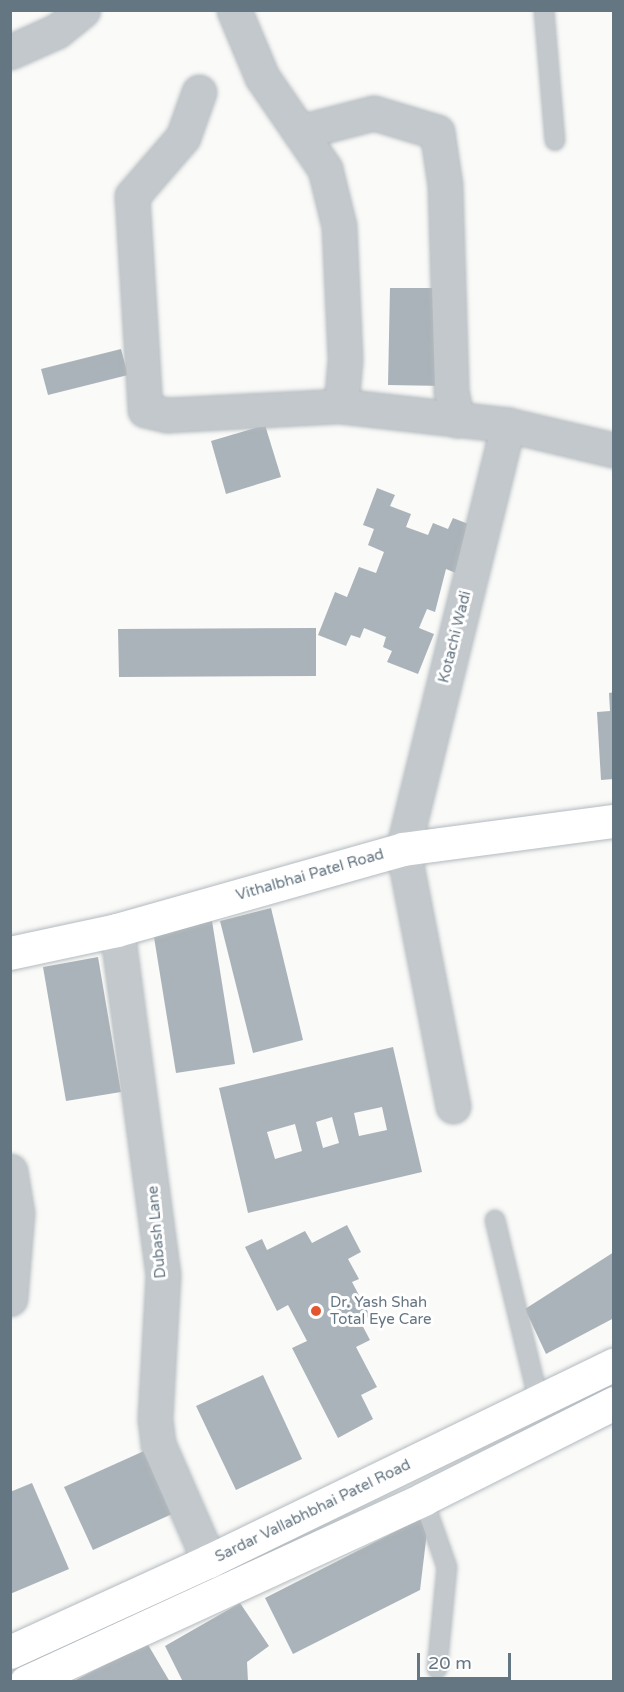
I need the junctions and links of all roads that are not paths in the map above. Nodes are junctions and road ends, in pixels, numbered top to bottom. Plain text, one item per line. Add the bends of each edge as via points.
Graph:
1 (83, 10) edge
2 (234, 10) edge
3 (544, 10) edge
4 (10, 52) edge
5 (199, 92) dead end
6 (300, 132) junction
7 (555, 141) dead end
8 (340, 406) junction
9 (457, 420) junction
10 (508, 425) junction
11 (614, 450) edge
12 (614, 821) edge
13 (403, 849) junction
14 (117, 930) junction
15 (10, 953) edge
16 (453, 1106) dead end
17 (10, 1171) edge
18 (495, 1220) dead end
19 (10, 1299) edge
20 (614, 1364) edge
21 (539, 1402) junction
22 (614, 1403) edge
23 (423, 1499) junction
24 (209, 1562) junction
25 (10, 1652) edge
26 (437, 1669) dead end
27 (26, 1682) edge

1 - 4 street via 57,31
2 - 6 street via 262,77
3 - 7 lane
5 - 8 street via 183,137 132,196 145,410 167,415
6 - 8 street via 325,169 339,226 345,360
6 - 9 street via 374,113 437,132 445,185 451,391
8 - 9 street
9 - 10 street
10 - 11 street
10 - 13 street, Kotachi Wadi
12 - 13 main road, Vithalbhai Patel Road
13 - 14 main road, Vithalbhai Patel Road
13 - 16 street
14 - 15 main road, Vithalbhai Patel Road
14 - 24 street, Dubash Lane via 162,1263 158,1444
17 - 19 street via 17,1213
18 - 21 lane
20 - 21 main road, Sardar Vallabhbhai Patel Road
21 - 24 main road, Sardar Vallabhbhai Patel Road
22 - 23 main road, Sardar Vallabhbhai Patel Road
23 - 26 lane via 447,1567
23 - 27 main road, Sardar Vallabhbhai Patel Road
24 - 25 main road, Sardar Vallabhbhai Patel Road

